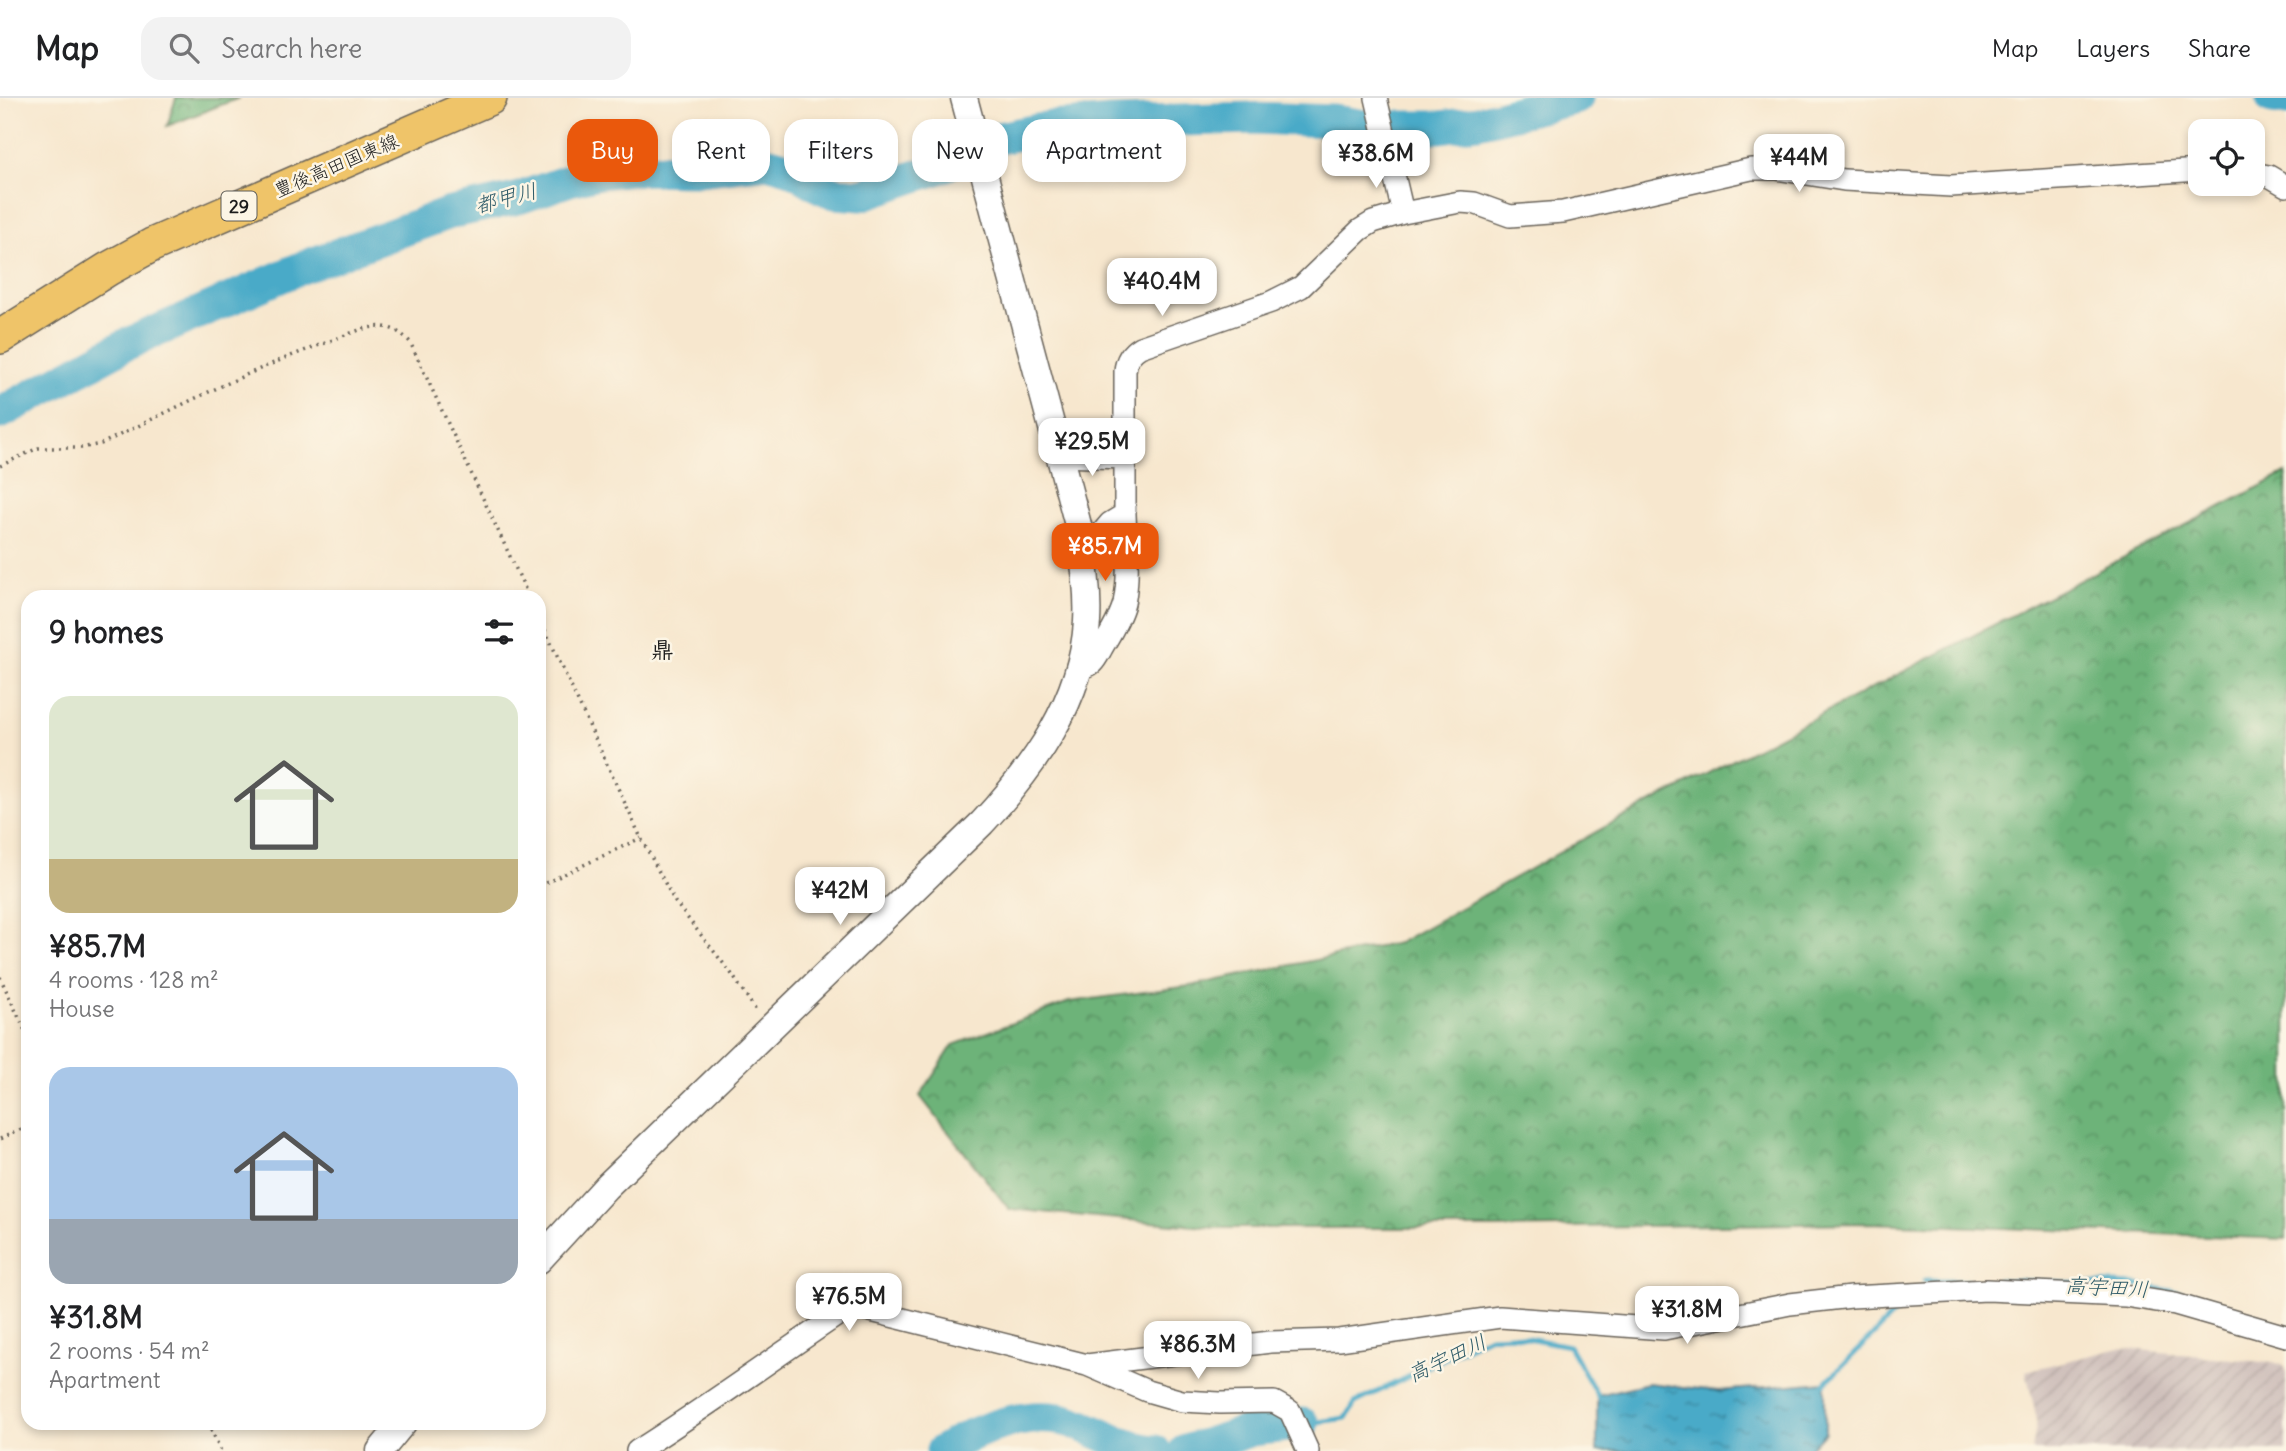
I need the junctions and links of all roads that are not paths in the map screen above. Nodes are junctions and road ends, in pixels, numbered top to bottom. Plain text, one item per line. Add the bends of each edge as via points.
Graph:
1 (490, 98) edge
2 (964, 98) edge
3 (1376, 98) edge
4 (2188, 171) edge
5 (2265, 175) edge
6 (2286, 186) edge
7 (1403, 213) junction
8 (0, 337) edge
9 (1059, 456) junction
10 (1126, 458) junction
11 (1125, 514) junction
12 (1083, 555) junction
13 (1079, 667) junction
14 (546, 1252) edge
15 (2286, 1336) edge
16 (1087, 1365) junction
17 (397, 1430) edge
18 (1304, 1442) edge
19 (380, 1451) edge
20 (637, 1451) edge

1 - 8 main road, 豊後高田国東線 / 29 via 152,245
2 - 9 street
3 - 7 street
4 - 7 street via 1951,186 1751,169 1563,212 1510,216 1461,202
5 - 6 street
7 - 10 street via 1360,230 1301,286 1271,302 1133,352 1125,363
9 - 10 street
9 - 12 street
10 - 11 street
11 - 12 street via 1110,523
11 - 13 street via 1124,604 1094,663
12 - 13 street via 1087,621
13 - 14 street via 1055,728 1010,793 606,1187
15 - 16 street via 2150,1300 1987,1290 1790,1304 1664,1329 1500,1317 1339,1340 1270,1342
16 - 18 street via 1182,1401 1263,1401 1284,1406
16 - 20 street via 851,1306
17 - 19 street

